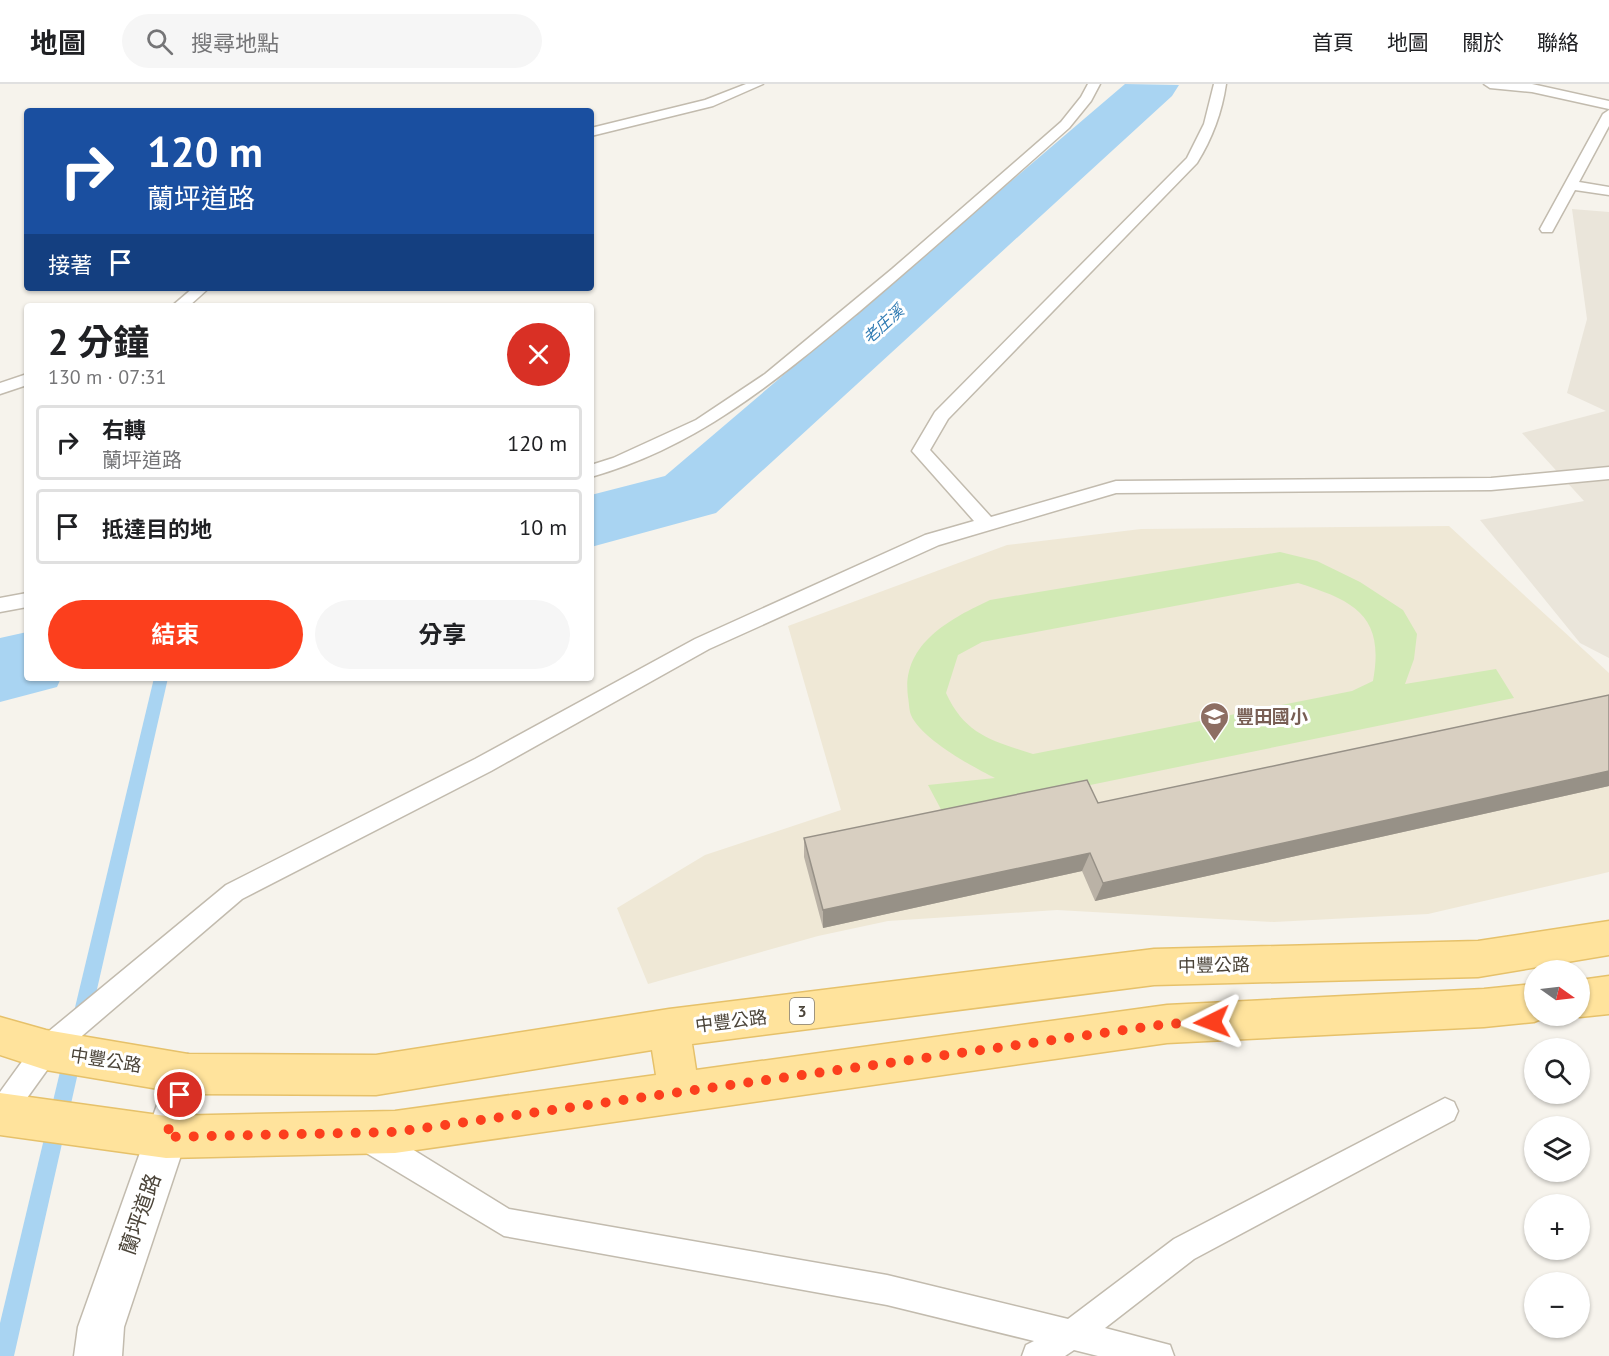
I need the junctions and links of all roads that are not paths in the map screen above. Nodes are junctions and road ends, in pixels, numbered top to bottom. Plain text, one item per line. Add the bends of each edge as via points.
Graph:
1 (757, 84) edge
2 (1095, 84) edge
3 (1220, 84) edge
4 (1490, 84) edge
5 (1609, 105) edge
6 (1609, 114) edge
7 (594, 131) edge
8 (1570, 185) junction
9 (1609, 191) edge
10 (1547, 229) dead end
11 (198, 291) edge
12 (184, 303) edge
13 (24, 380) edge
14 (0, 388) edge
15 (594, 470) edge
16 (1609, 473) edge
17 (987, 524) junction
18 (24, 601) edge
19 (0, 605) edge
20 (1609, 938) edge
21 (1609, 994) edge
22 (1590, 997) edge
23 (1524, 1003) edge
24 (669, 1028) junction
25 (0, 1036) edge
26 (45, 1050) junction
27 (188, 1074) junction
28 (679, 1092) junction
29 (1445, 1111) dead end
30 (0, 1114) edge
31 (360, 1133) junction
32 (166, 1137) junction
33 (1071, 1335) junction
34 (98, 1356) edge
35 (1037, 1356) edge
36 (1159, 1356) edge

1 - 7 lane via 710,103
2 - 15 lane via 1065,125 771,377 702,424
3 - 17 lane via 1216,111 1192,160 941,416 921,451
4 - 5 lane via 1533,88
6 - 8 lane
8 - 9 lane
8 - 10 lane
11 - 12 lane
13 - 14 lane
16 - 17 lane via 1491,484 1116,487
17 - 26 lane via 932,540 702,644 483,765 234,892
18 - 19 lane
20 - 24 main road, 中豐公路 / 3 via 1478,959 1154,967
21 - 22 main road
23 - 28 main road via 1167,1024
24 - 27 main road, 中豐公路 / 3 via 376,1075
24 - 28 main road
25 - 26 main road, 中豐公路 / 3
26 - 27 main road, 中豐公路 / 3
26 - 30 lane
27 - 32 street, 蘭坪道路
28 - 31 main road via 395,1132
29 - 33 lane via 1184,1249
30 - 32 main road
31 - 32 main road
31 - 33 lane via 504,1222 887,1290
32 - 34 street, 蘭坪道路 via 101,1327
33 - 35 lane
33 - 36 lane

